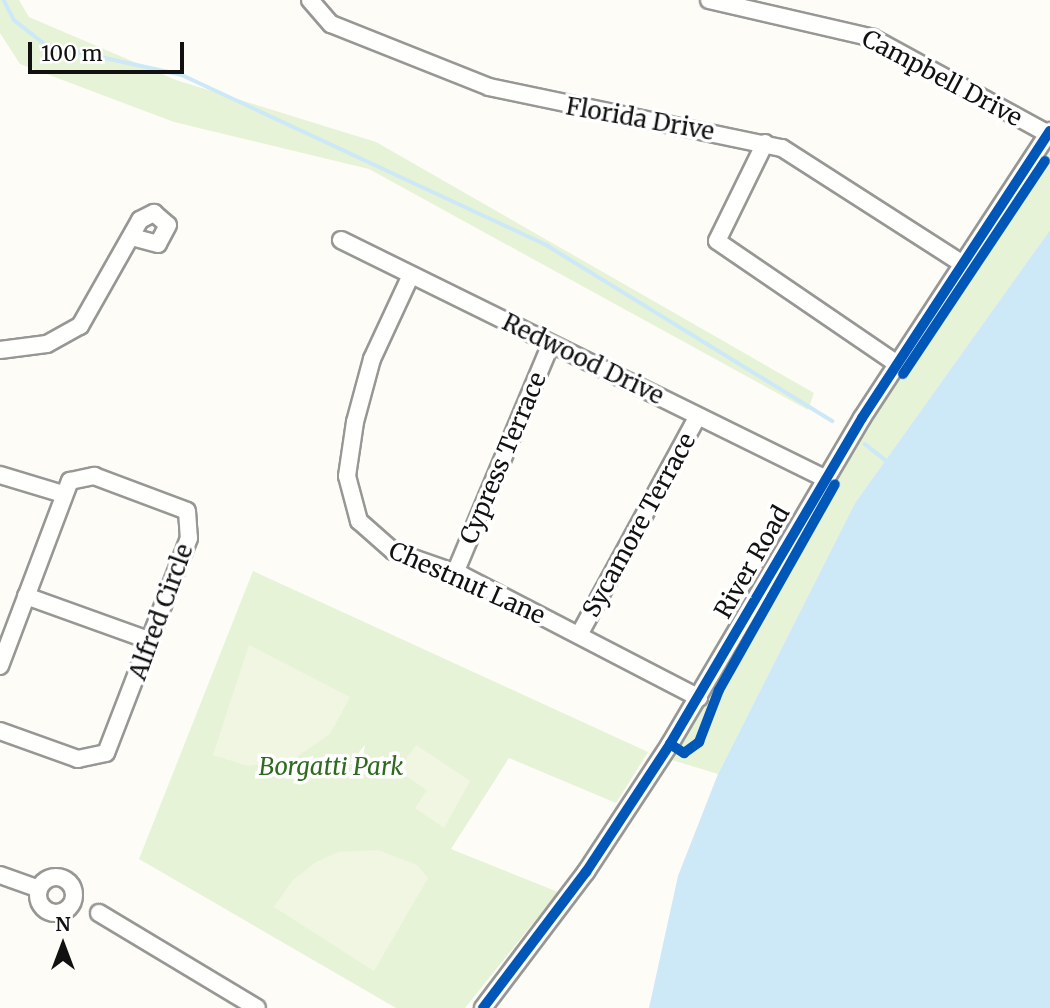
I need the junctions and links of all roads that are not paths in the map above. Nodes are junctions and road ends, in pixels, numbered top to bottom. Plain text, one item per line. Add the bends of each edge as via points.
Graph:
1 (310, 0) edge
2 (709, 0) edge
3 (1049, 133) edge
4 (765, 143) junction
5 (132, 237) dead end
6 (341, 240) dead end
7 (961, 263) junction
8 (411, 275) junction
9 (551, 344) junction
10 (0, 351) edge
11 (896, 363) junction
12 (698, 416) junction
13 (0, 475) edge
14 (824, 478) junction
15 (63, 494) junction
16 (454, 573) junction
17 (26, 596) junction
18 (579, 635) junction
19 (5, 637) edge
20 (151, 641) junction
21 (0, 667) edge
22 (699, 698) junction
23 (0, 732) edge
24 (0, 875) edge
25 (39, 888) dead end
26 (99, 913) dead end
27 (257, 1008) edge
28 (483, 1008) edge

1 - 4 street, Florida Drive via 331,23 499,90
2 - 3 street, Campbell Drive via 873,38
3 - 7 street, River Road
4 - 7 street, Florida Drive via 794,154
4 - 11 street via 717,240
5 - 10 street via 80,326 47,344
6 - 8 street, Redwood Drive
7 - 11 street, River Road
8 - 9 street, Redwood Drive
8 - 16 street, Chestnut Lane via 366,381 348,485 354,512 372,537 403,556
9 - 12 street, Redwood Drive
9 - 16 street, Cypress Terrace
11 - 14 street, River Road
12 - 14 street, Redwood Drive
12 - 18 street, Sycamore Terrace
13 - 15 street
14 - 22 street, River Road
15 - 17 street
15 - 20 street, Alfred Circle via 74,477 89,475 189,513 189,538
16 - 18 street, Chestnut Lane
17 - 19 street
17 - 20 street
18 - 22 street, Chestnut Lane
19 - 21 street
20 - 23 street, Alfred Circle via 102,757 78,759
22 - 28 street, River Road via 586,872
24 - 25 street
26 - 27 street

